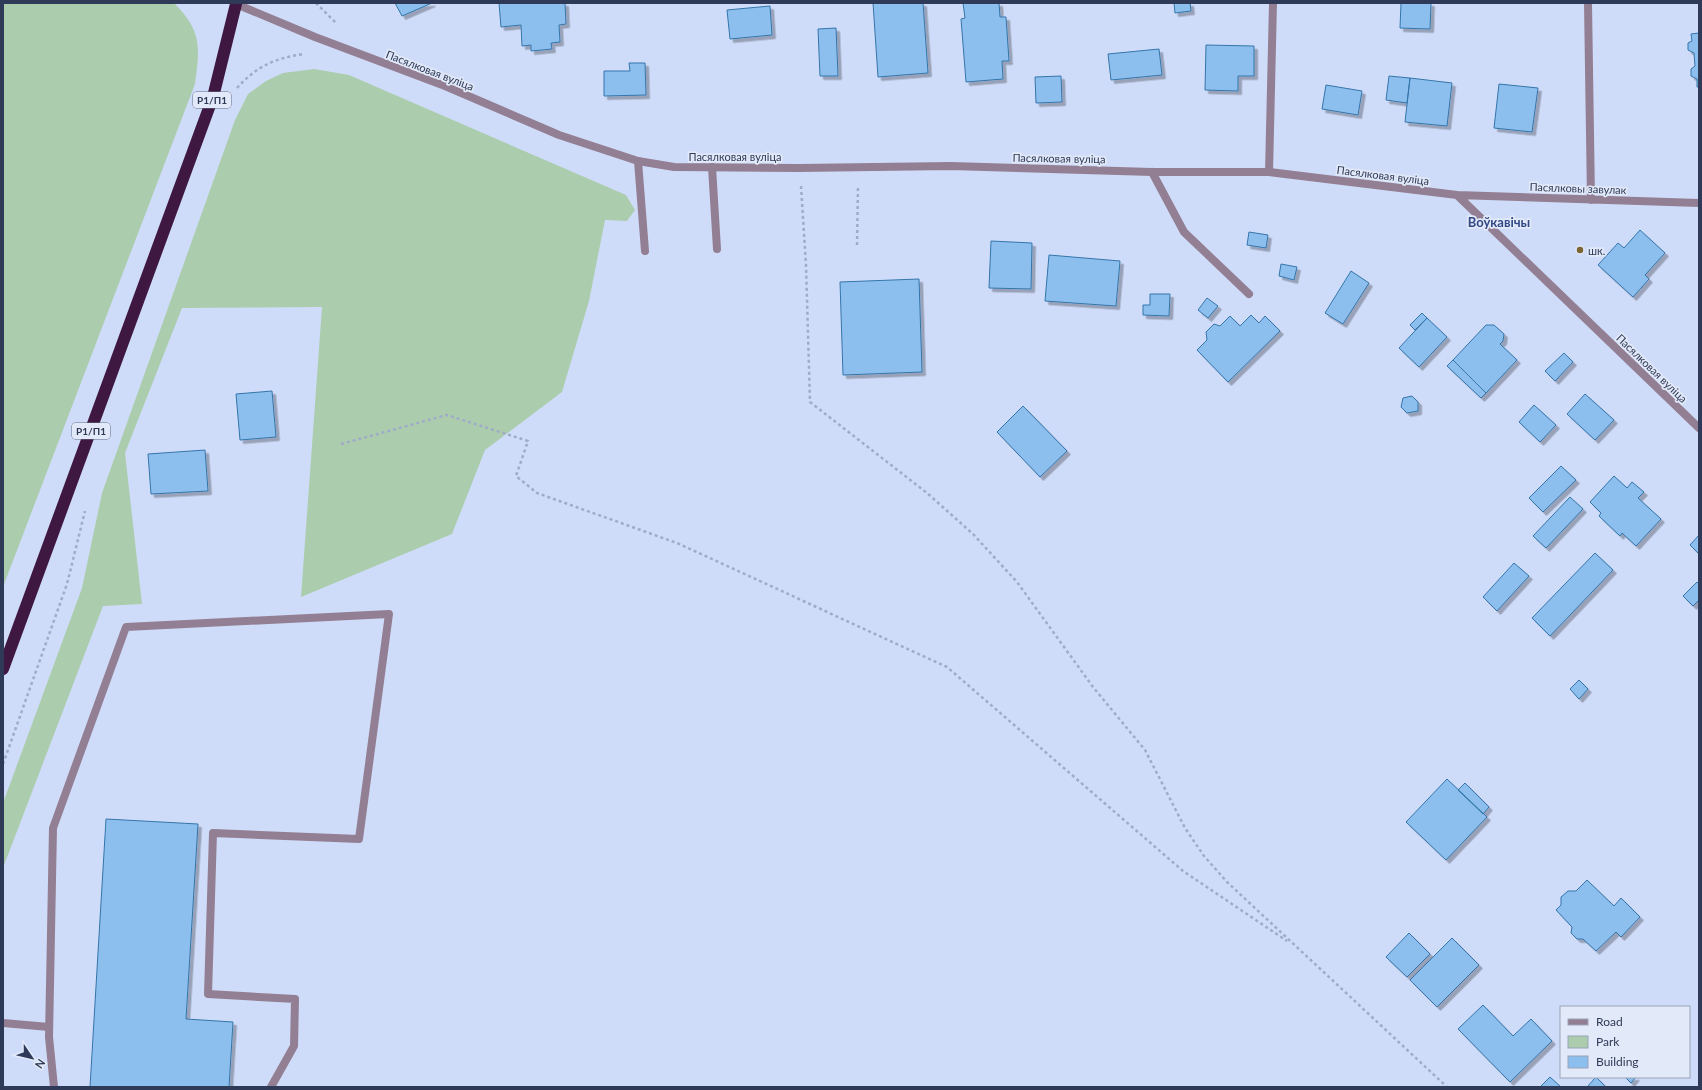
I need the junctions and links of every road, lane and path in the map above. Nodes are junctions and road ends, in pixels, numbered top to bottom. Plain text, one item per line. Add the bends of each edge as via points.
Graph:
1 (1272, 3) edge
2 (1588, 3) edge
3 (236, 4) edge
4 (309, 53) dead end
5 (234, 92) dead end
6 (638, 161) junction
7 (712, 167) junction
8 (858, 167) junction
9 (799, 168) junction
10 (1152, 172) junction
11 (1269, 172) junction
12 (1457, 195) junction
13 (1591, 200) junction
14 (1699, 203) edge
15 (857, 245) dead end
16 (718, 249) dead end
17 (645, 251) dead end
18 (1249, 294) dead end
19 (1699, 428) edge
20 (341, 444) dead end
21 (85, 510) dead end
22 (3, 669) edge
23 (3, 764) edge
24 (1294, 946) junction
25 (3, 1023) edge
26 (49, 1027) junction
27 (54, 1087) edge
28 (271, 1087) edge
29 (1447, 1087) edge

1 - 11 street
2 - 13 street
3 - 6 street, Пасялковая вуліца via 445,86 559,135
3 - 22 highway, Р1/П1 via 213,97
4 - 5 path via 268,62 248,75
6 - 7 street, Пасялковая вуліца via 674,167
6 - 17 street
7 - 9 street, Пасялковая вуліца
7 - 16 street
8 - 9 street, Пасялковая вуліца
8 - 10 street, Пасялковая вуліца via 951,166
8 - 15 path
9 - 24 path via 806,266 810,402 927,493 973,534 1017,582 1093,687 1145,750 1185,828 1204,856 1226,882
10 - 11 street, Пасялковая вуліца
10 - 18 street via 1184,232
11 - 12 street, Пасялковая вуліца
12 - 13 street, Пасялковы завулак
12 - 19 street, Пасялковая вуліца
13 - 14 street, Пасялковы завулак
20 - 24 path via 447,415 528,441 516,476 537,493 677,543 947,667 1183,871
21 - 23 path via 67,584
24 - 29 path
25 - 26 street
26 - 27 street
26 - 28 street via 53,828 126,627 389,614 359,839 213,834 208,994 295,999 294,1046

